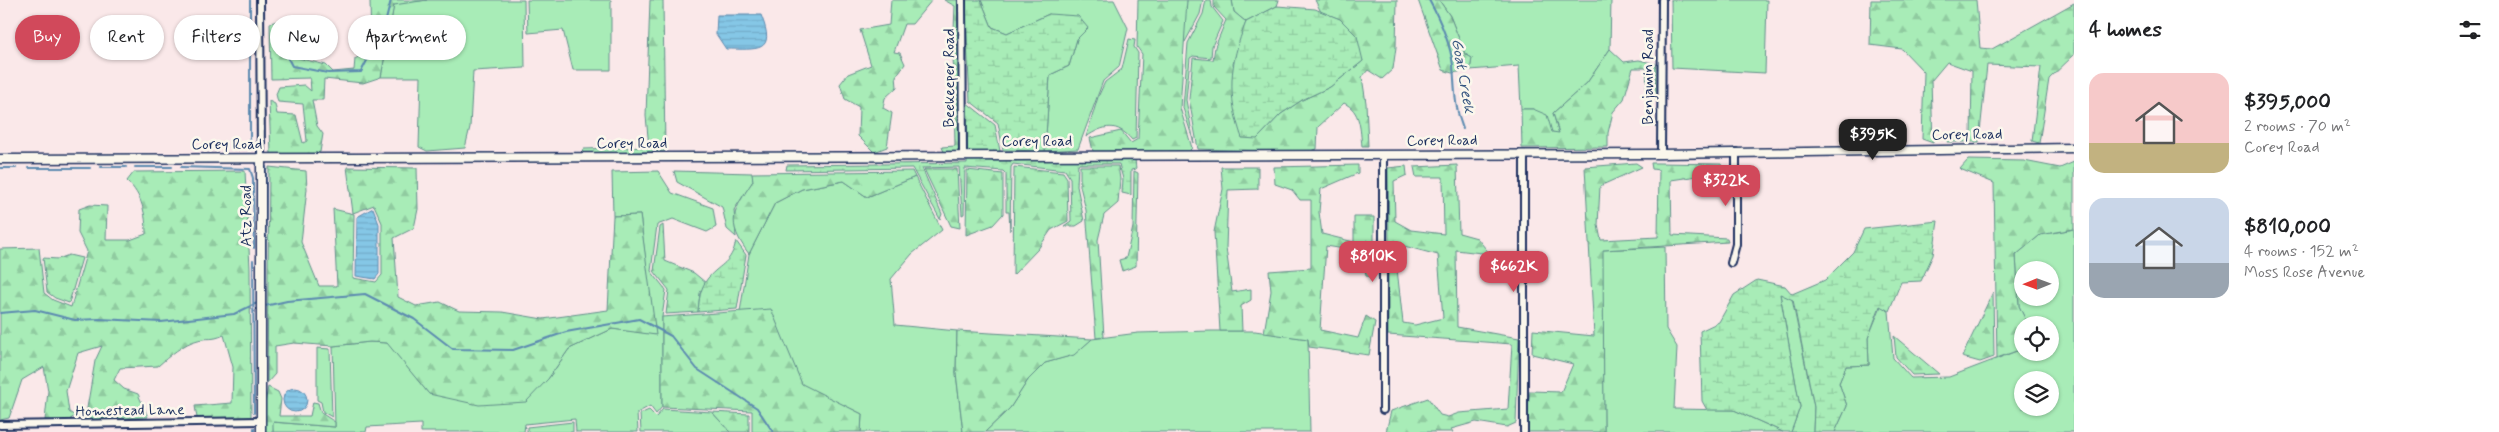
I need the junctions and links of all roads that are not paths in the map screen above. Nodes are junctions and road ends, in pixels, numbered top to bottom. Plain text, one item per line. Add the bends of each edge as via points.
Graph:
1 (260, 0) edge
2 (962, 0) edge
3 (1662, 0) edge
4 (2074, 148) edge
5 (1736, 152) junction
6 (1524, 154) junction
7 (1661, 154) junction
8 (1383, 155) junction
9 (963, 156) junction
10 (261, 158) junction
11 (0, 159) edge
12 (1731, 264) dead end
13 (1383, 410) dead end
14 (261, 422) junction
15 (0, 425) edge
16 (261, 432) edge
17 (1524, 432) edge

1 - 10 street, Atz Road
2 - 9 street, Beekeeper Road
3 - 7 street, Benjamin Road
4 - 5 street, Corey Road
5 - 7 street, Corey Road
5 - 12 street via 1736,244
6 - 7 street, Corey Road
6 - 8 street, Corey Road
6 - 17 street
8 - 9 street, Corey Road
8 - 13 street
9 - 10 street, Corey Road
10 - 11 street, Corey Road
10 - 14 street, Atz Road
14 - 15 street, Homestead Lane
14 - 16 street, Atz Road

